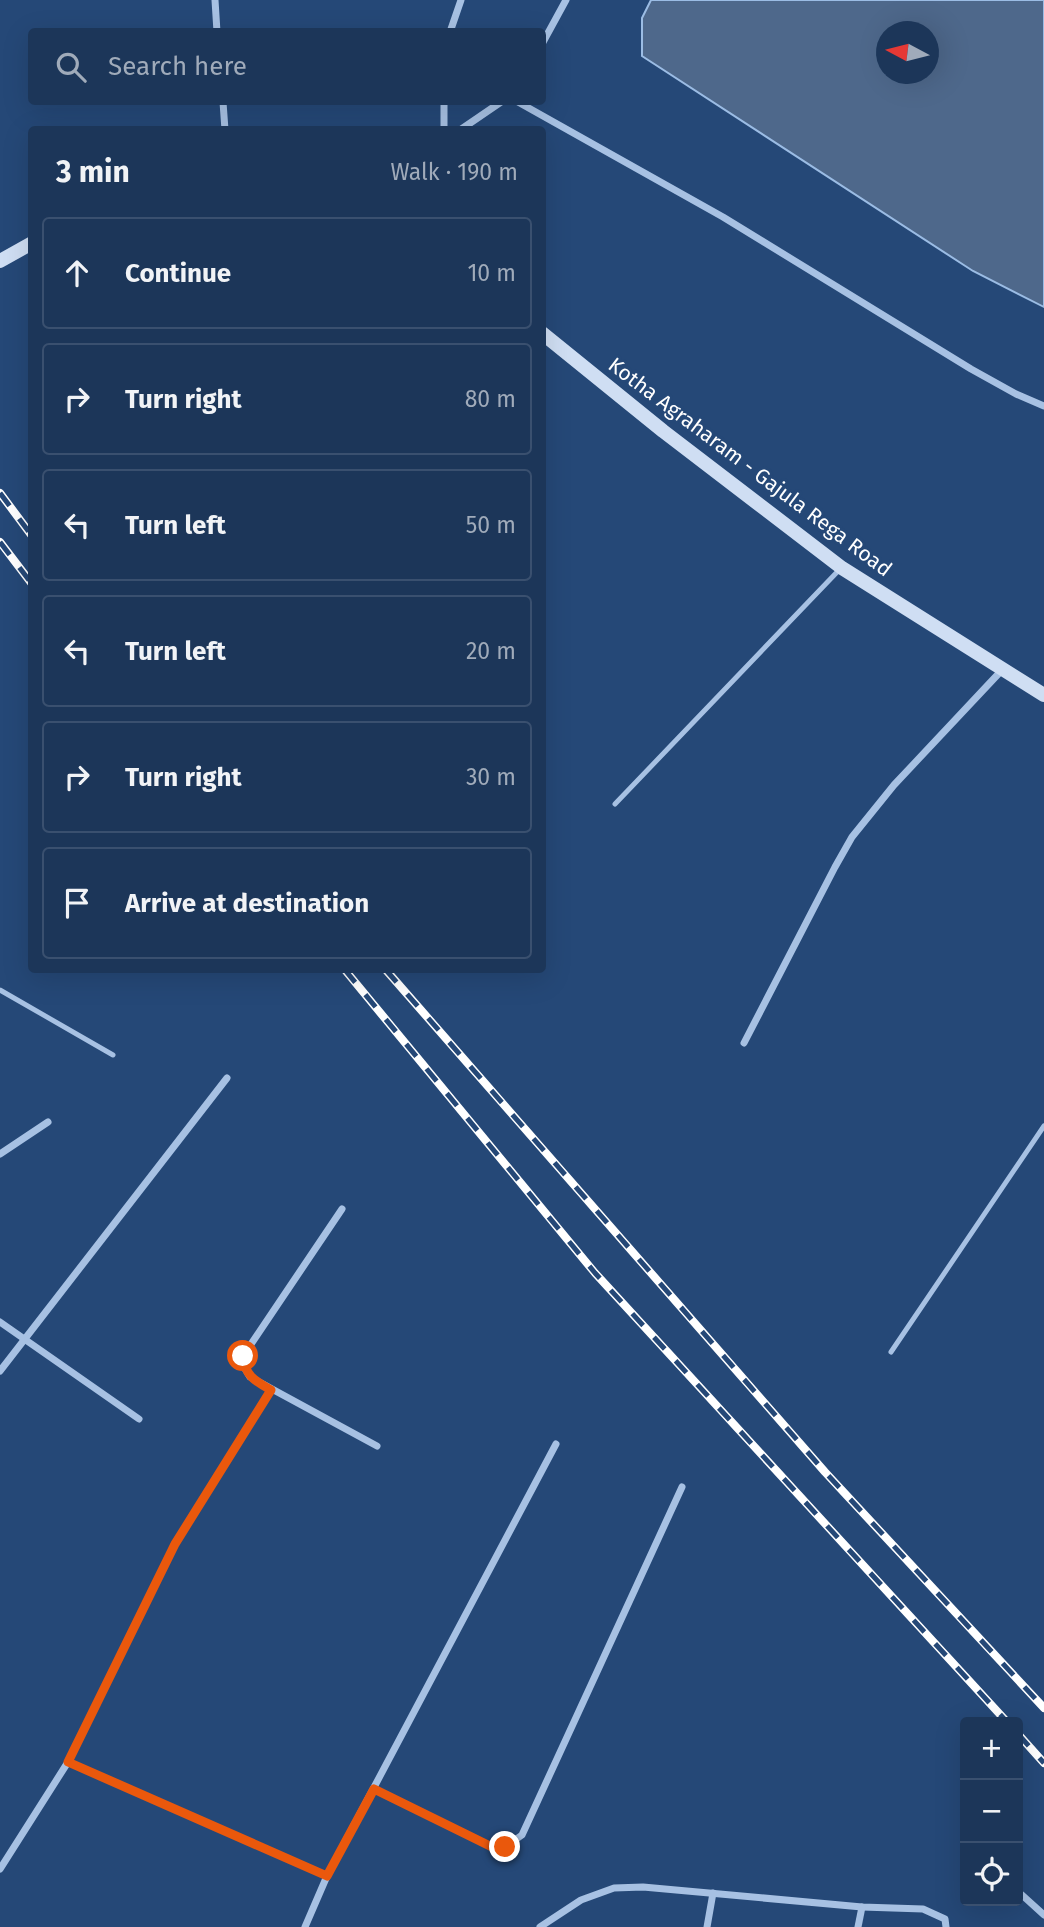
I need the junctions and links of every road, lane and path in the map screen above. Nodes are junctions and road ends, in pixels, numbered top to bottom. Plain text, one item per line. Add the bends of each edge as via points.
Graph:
1 (215, 0) edge
2 (461, 0) edge
3 (566, 0) edge
4 (217, 28) edge
5 (451, 28) edge
6 (546, 37) edge
7 (223, 105) edge
8 (444, 105) edge
9 (497, 105) edge
10 (523, 105) edge
11 (225, 126) edge
12 (444, 126) edge
13 (466, 126) edge
14 (28, 245) edge
15 (0, 261) edge
16 (546, 336) edge
17 (1044, 406) edge
18 (842, 568) junction
19 (1003, 669) junction
20 (1044, 680) edge
21 (1030, 685) junction
22 (1044, 695) edge
23 (615, 804) dead end
24 (0, 990) edge
25 (744, 1043) dead end
26 (113, 1055) dead end
27 (227, 1078) dead end
28 (47, 1122) dead end
29 (1044, 1126) edge
30 (0, 1154) edge
31 (342, 1209) dead end
32 (0, 1322) edge
33 (24, 1338) junction
34 (891, 1352) dead end
35 (0, 1371) edge
36 (271, 1390) junction
37 (139, 1419) dead end
38 (556, 1444) dead end
39 (377, 1446) dead end
40 (682, 1487) dead end
41 (68, 1762) junction
42 (374, 1789) junction
43 (0, 1869) edge
44 (327, 1876) junction
45 (713, 1893) junction
46 (1023, 1896) edge
47 (862, 1908) junction
48 (1044, 1915) edge
49 (305, 1927) edge
50 (540, 1927) edge
51 (707, 1927) edge
52 (858, 1927) edge
53 (946, 1927) edge

1 - 4 street
2 - 5 street
3 - 6 street
7 - 11 street
8 - 12 street
9 - 13 street
10 - 17 street via 723,217 971,369
14 - 15 main road
16 - 18 main road, Kotha Agraharam - Gajula Rega Road
18 - 19 main road, Kotha Agraharam - Gajula Rega Road
18 - 23 lane
19 - 21 main road, Kotha Agraharam - Gajula Rega Road
19 - 25 street via 894,785 852,837
20 - 21 main road
21 - 22 main road, Kotha Agraharam - Gajula Rega Road
24 - 26 lane
27 - 33 street
28 - 30 street
29 - 34 lane
31 - 36 street via 243,1356 250,1377
32 - 33 street
33 - 35 street
33 - 37 street
36 - 39 street
36 - 41 street via 175,1544
38 - 42 street
40 - 42 street via 522,1835 505,1847 492,1847
41 - 43 street
41 - 44 street
42 - 44 street
44 - 49 street
45 - 47 street
45 - 50 street via 614,1888 581,1900
45 - 51 street
46 - 48 street
47 - 52 street
47 - 53 street via 923,1909 945,1919

